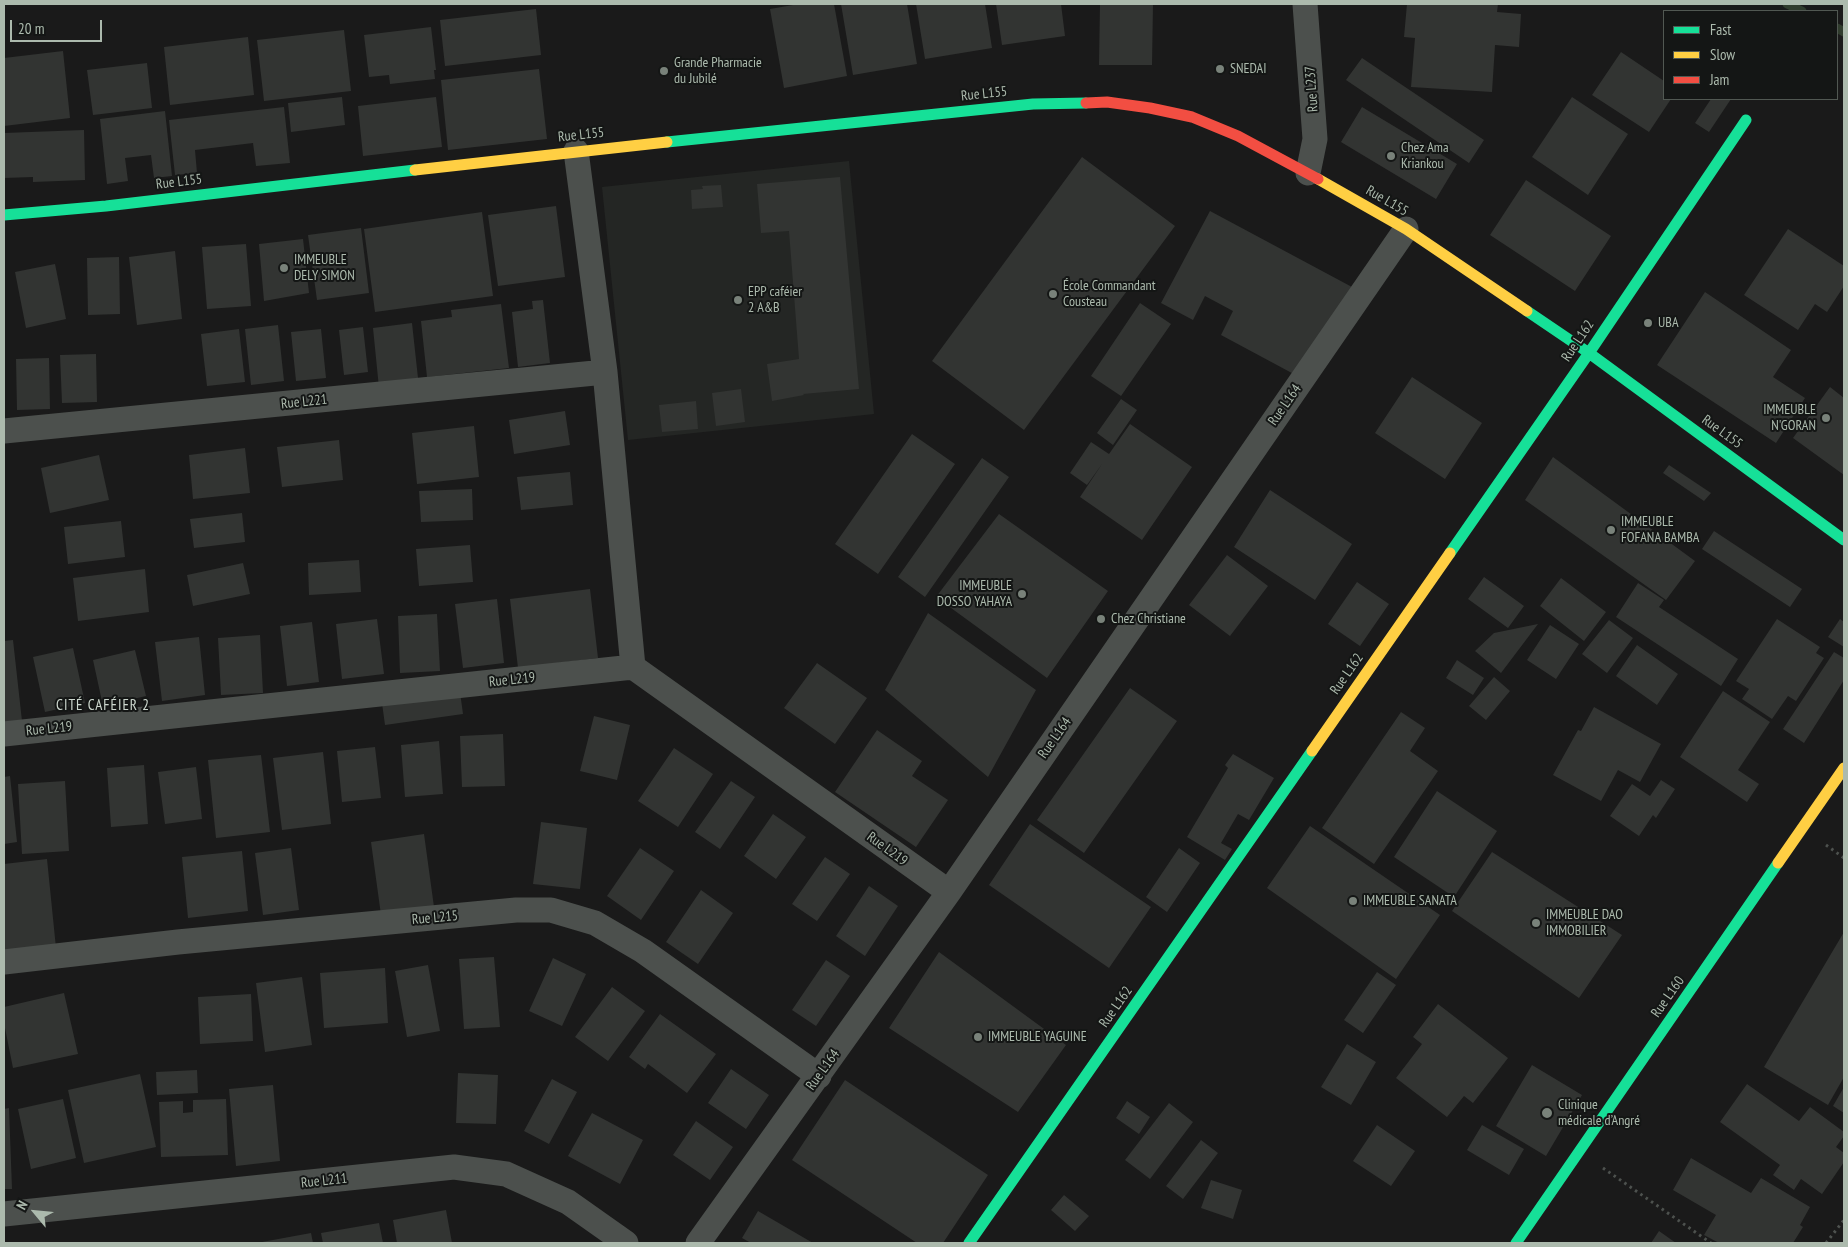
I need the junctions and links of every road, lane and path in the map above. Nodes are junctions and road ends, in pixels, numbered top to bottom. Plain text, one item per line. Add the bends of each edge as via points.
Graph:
1 (1305, 4) edge
2 (1746, 120) dead end
3 (576, 151) junction
4 (1308, 174) junction
5 (4, 215) edge
6 (1406, 229) junction
7 (1589, 352) junction
8 (605, 372) junction
9 (4, 431) edge
10 (1844, 540) edge
11 (633, 667) junction
12 (4, 734) edge
13 (1844, 768) edge
14 (949, 892) junction
15 (4, 962) edge
16 (819, 1076) junction
17 (1579, 1152) junction
18 (4, 1214) edge
19 (1844, 1220) edge
20 (626, 1243) edge
21 (698, 1243) edge
22 (969, 1243) edge
23 (1516, 1243) edge
24 (1711, 1243) edge
25 (1826, 1243) edge

1 - 4 street, Rue L237 via 1315,139
2 - 7 street, Rue L162
3 - 4 street, Rue L155 via 1033,104 1107,102 1192,117 1238,136
3 - 5 street, Rue L155
3 - 8 street
4 - 6 street, Rue L155
6 - 7 street, Rue L155
6 - 14 street, Rue L164
7 - 10 street, Rue L155
7 - 22 street, Rue L162
8 - 9 street, Rue L221
8 - 11 street
11 - 12 street, Rue L219
11 - 14 street, Rue L219
13 - 17 street, Rue L160
14 - 16 street, Rue L164
15 - 16 street, Rue L215 via 178,942 516,910 551,910 595,923 643,951
16 - 21 street, Rue L164
17 - 23 street, Rue L160
17 - 24 path
18 - 20 street, Rue L211 via 454,1167 506,1174 568,1202
19 - 25 path

